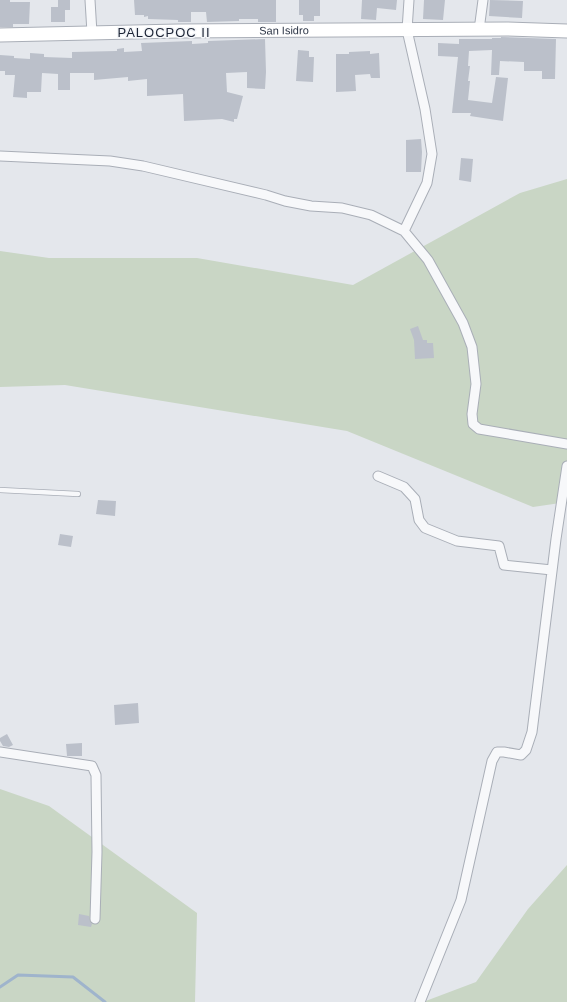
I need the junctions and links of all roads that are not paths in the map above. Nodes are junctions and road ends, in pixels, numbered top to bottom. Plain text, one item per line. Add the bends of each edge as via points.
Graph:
1 (90, 0) edge
2 (409, 0) edge
3 (483, 0) edge
4 (407, 30) junction
5 (479, 30) junction
6 (567, 31) edge
7 (92, 33) junction
8 (0, 35) edge
9 (0, 156) edge
10 (404, 231) junction
11 (567, 444) edge
12 (567, 466) edge
13 (378, 476) dead end
14 (0, 490) edge
15 (78, 494) dead end
16 (552, 570) junction
17 (0, 752) edge
18 (95, 919) dead end
19 (420, 1002) edge

1 - 7 street
2 - 4 street
3 - 5 street
4 - 5 street, San Isidro
4 - 7 street, San Isidro
4 - 10 street via 425,109 432,154 426,183
5 - 6 street, San Isidro
7 - 8 street, San Isidro
9 - 10 street via 110,161 143,166 285,201 342,208 371,215
10 - 11 street via 428,260 463,323 472,347 476,384 473,424 479,429
12 - 16 street
13 - 16 street via 404,487 415,499 418,520 425,528 458,541 499,546 504,565
14 - 15 lane
16 - 19 street via 532,732 526,750 521,755 497,752 492,761 462,900
17 - 18 street via 92,766 96,775

